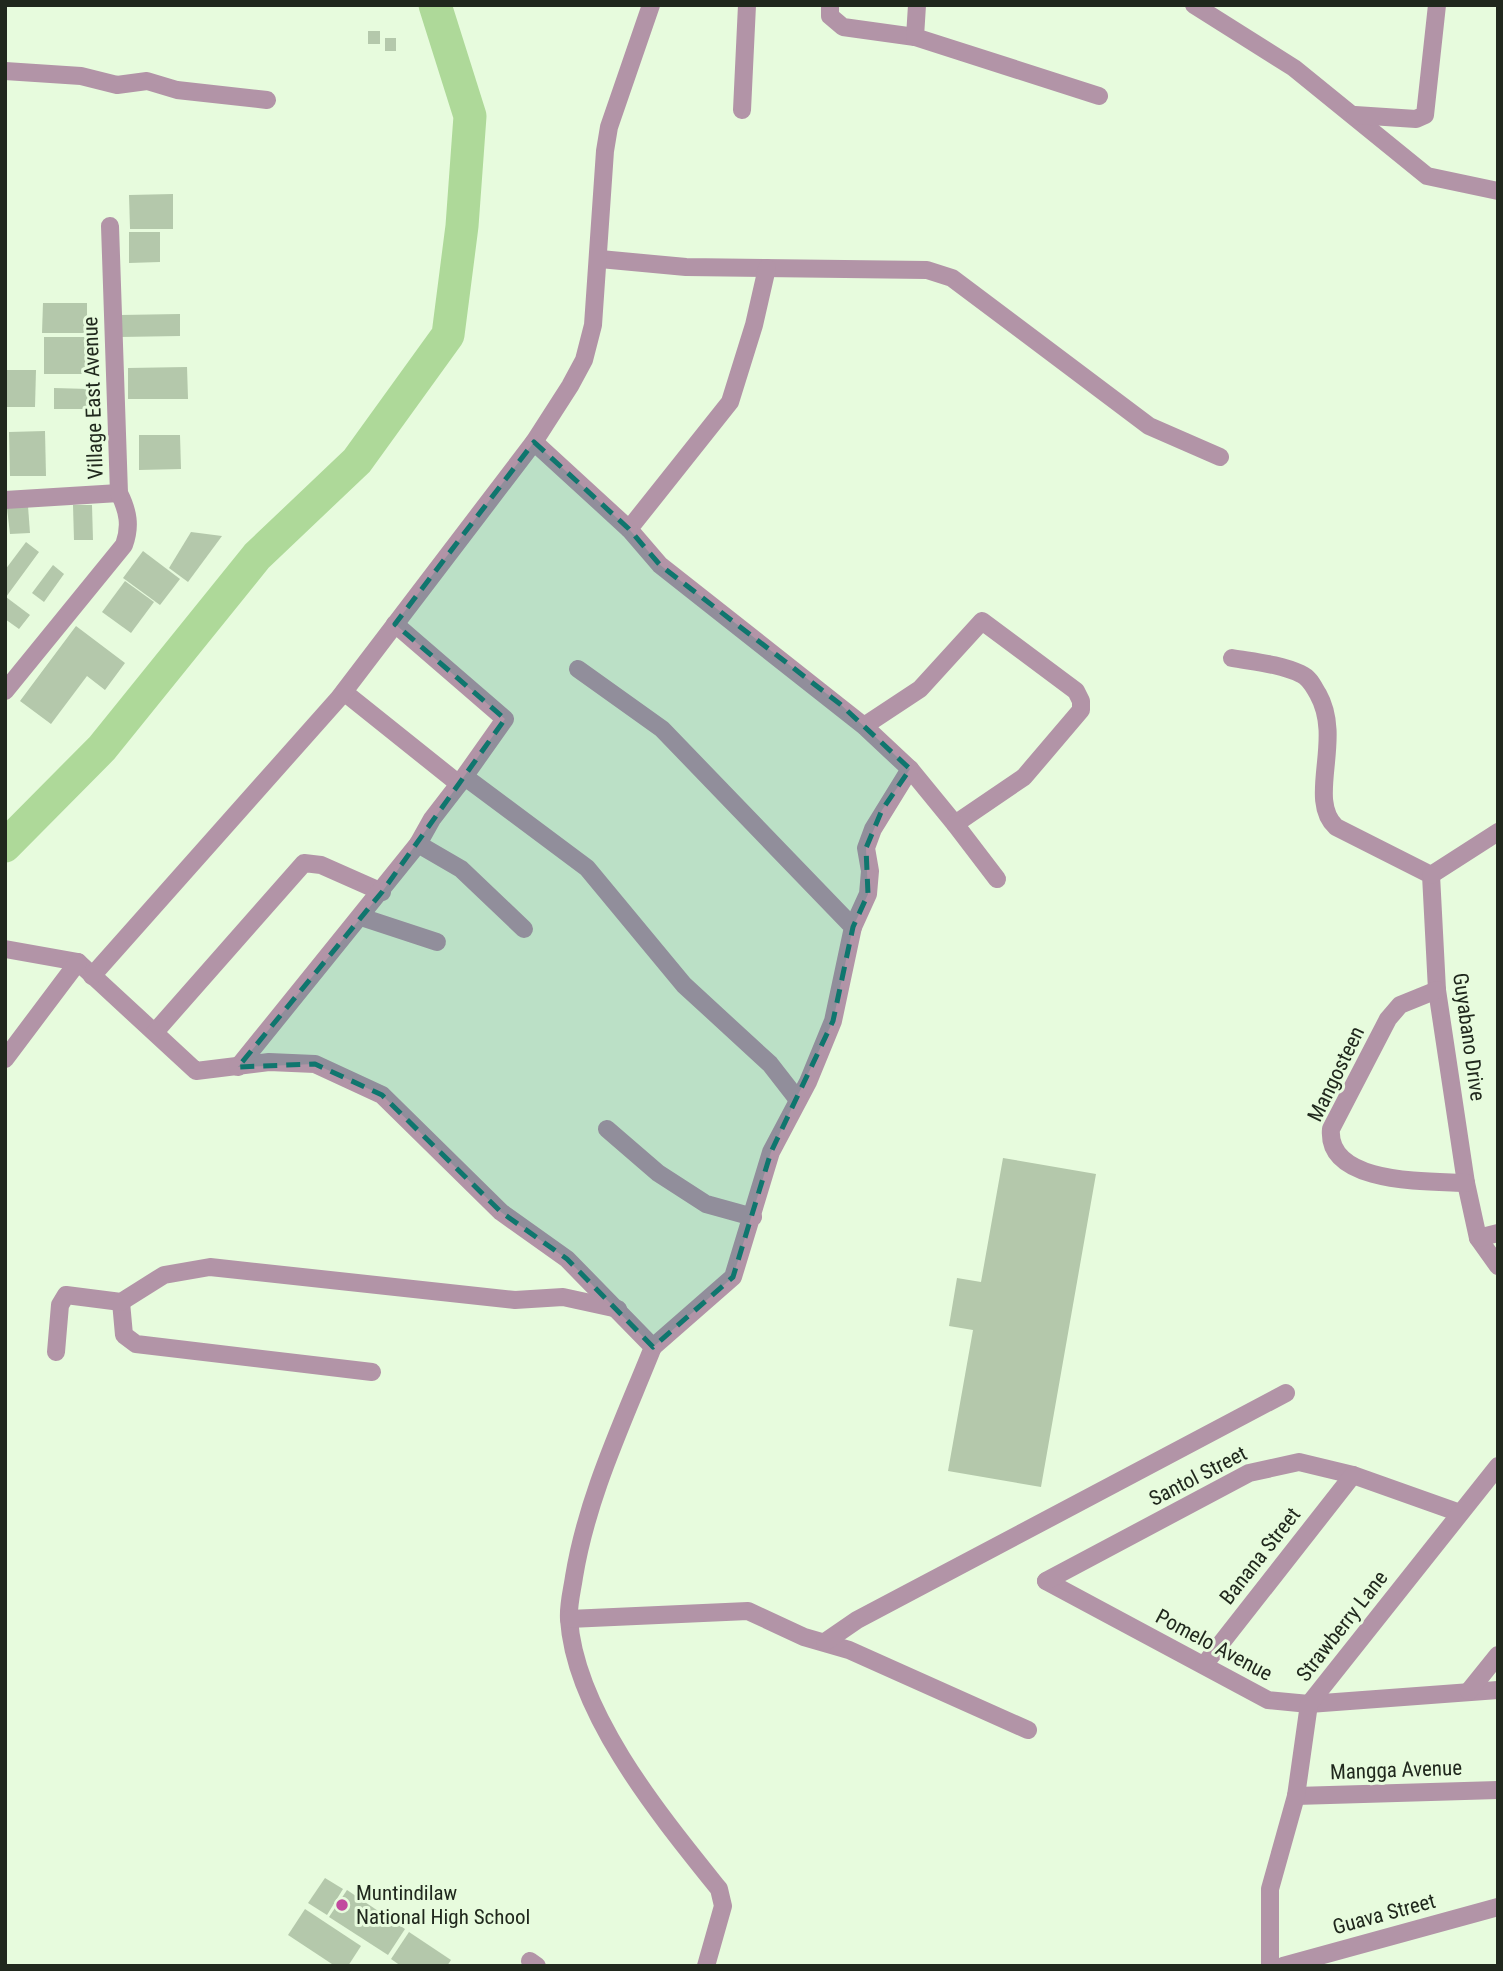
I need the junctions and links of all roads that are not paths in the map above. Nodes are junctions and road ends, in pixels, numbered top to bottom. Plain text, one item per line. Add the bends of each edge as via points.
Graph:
1 (651, 5) edge
2 (747, 5) edge
3 (830, 5) edge
4 (918, 5) edge
5 (1194, 5) edge
6 (1437, 5) edge
7 (915, 37) junction
8 (5, 71) edge
9 (1098, 96) dead end
10 (267, 100) dead end
11 (742, 110) dead end
12 (1355, 115) junction
13 (1498, 191) edge
14 (110, 226) dead end
15 (600, 259) junction
16 (767, 268) junction
17 (534, 442) junction
18 (1220, 457) dead end
19 (119, 493) junction
20 (5, 500) edge
21 (629, 529) junction
22 (395, 624) junction
23 (1232, 658) dead end
24 (578, 669) dead end
25 (5, 691) edge
26 (344, 692) junction
27 (864, 726) junction
28 (910, 769) junction
29 (462, 781) junction
30 (955, 824) junction
31 (1498, 832) edge
32 (418, 844) junction
33 (1431, 875) junction
34 (997, 879) dead end
35 (382, 892) junction
36 (360, 917) junction
37 (853, 927) junction
38 (524, 929) dead end
39 (437, 942) dead end
40 (5, 949) edge
41 (78, 962) junction
42 (92, 975) junction
43 (1437, 990) junction
44 (155, 1032) junction
45 (5, 1059) edge
46 (238, 1067) junction
47 (798, 1100) junction
48 (607, 1129) dead end
49 (1466, 1182) junction
50 (753, 1217) junction
51 (1498, 1233) edge
52 (1478, 1238) junction
53 (1498, 1266) edge
54 (121, 1302) junction
55 (618, 1309) junction
56 (653, 1347) junction
57 (56, 1352) dead end
58 (372, 1372) dead end
59 (1286, 1393) dead end
60 (1498, 1466) edge
61 (1353, 1475) junction
62 (1460, 1513) junction
63 (1046, 1581) joint
64 (569, 1619) junction
65 (825, 1642) junction
66 (1498, 1655) edge
67 (1204, 1665) junction
68 (1469, 1690) junction
69 (1498, 1690) edge
70 (1309, 1704) junction
71 (1028, 1730) dead end
72 (1498, 1790) edge
73 (1296, 1796) junction
74 (1498, 1907) edge
75 (706, 1966) edge
76 (1270, 1966) edge
77 (1283, 1966) edge

1 - 15 street via 609,127
2 - 11 street
3 - 7 street via 830,16 843,27
4 - 7 street
5 - 12 street via 1294,68
6 - 12 street via 1425,115 1416,119
7 - 9 street
8 - 10 street via 81,76 117,85 147,81 177,90
12 - 13 street via 1427,176
14 - 19 street, Village East Avenue
15 - 16 street
15 - 17 street via 584,360
16 - 18 street via 927,271 952,278 1149,426
16 - 21 street via 730,402
17 - 21 street
17 - 22 street
19 - 20 street
19 - 25 street, Village East Avenue via 127,510 124,545
21 - 27 street via 660,565
22 - 26 street
22 - 29 street via 505,719
23 - 33 street via 1303,674 1310,681 1326,714 1330,737 1322,804 1326,818
24 - 37 street via 662,729
26 - 29 street
26 - 42 street
27 - 28 street
27 - 30 street via 920,689 982,621 1076,691 1081,710 1024,778
28 - 30 street
28 - 37 street via 866,848 868,894
29 - 32 street
29 - 47 street via 587,868 684,985 770,1064
30 - 34 street
31 - 33 street
32 - 35 street
32 - 38 street via 461,869
33 - 43 street, Guyabano Drive
35 - 36 street
35 - 44 street via 321,865 304,863
36 - 39 street
36 - 46 street
37 - 47 street via 833,1021
40 - 41 street
41 - 42 street
41 - 45 street
42 - 44 street
43 - 49 street, Guyabano Drive
43 - 49 street, Mangosteen via 1401,1005 1388,1019 1331,1129 1330,1140 1335,1154 1367,1173
44 - 46 street via 196,1071
46 - 55 street via 269,1062 315,1064 382,1095 501,1212 567,1259
47 - 50 street via 771,1152
48 - 50 street via 658,1173 706,1204
49 - 52 street, Guyabano Drive
50 - 56 street via 733,1277
51 - 52 street
52 - 53 street, Guyabano Drive
54 - 55 street via 164,1275 211,1267 515,1300 563,1297
54 - 57 street via 66,1295 60,1306
54 - 58 street via 124,1335 136,1344
55 - 56 street
56 - 64 street via 580,1537
59 - 65 street via 857,1620
60 - 62 street, Strawberry Lane
61 - 62 street, Santol Street
61 - 63 street, Santol Street via 1299,1462 1249,1474
61 - 67 street, Banana Street
62 - 70 street, Strawberry Lane
63 - 67 street, Pomelo Avenue
64 - 65 street via 748,1611
64 - 75 street via 576,1655 596,1709 642,1792 719,1889 723,1906
65 - 71 street
66 - 68 street
67 - 70 street, Pomelo Avenue via 1268,1700
68 - 69 street, Pomelo Avenue
68 - 70 street, Pomelo Avenue
70 - 73 street, Strawberry Lane
72 - 73 street, Mangga Avenue
73 - 76 street, Strawberry Lane via 1270,1889
74 - 77 street, Guava Street

